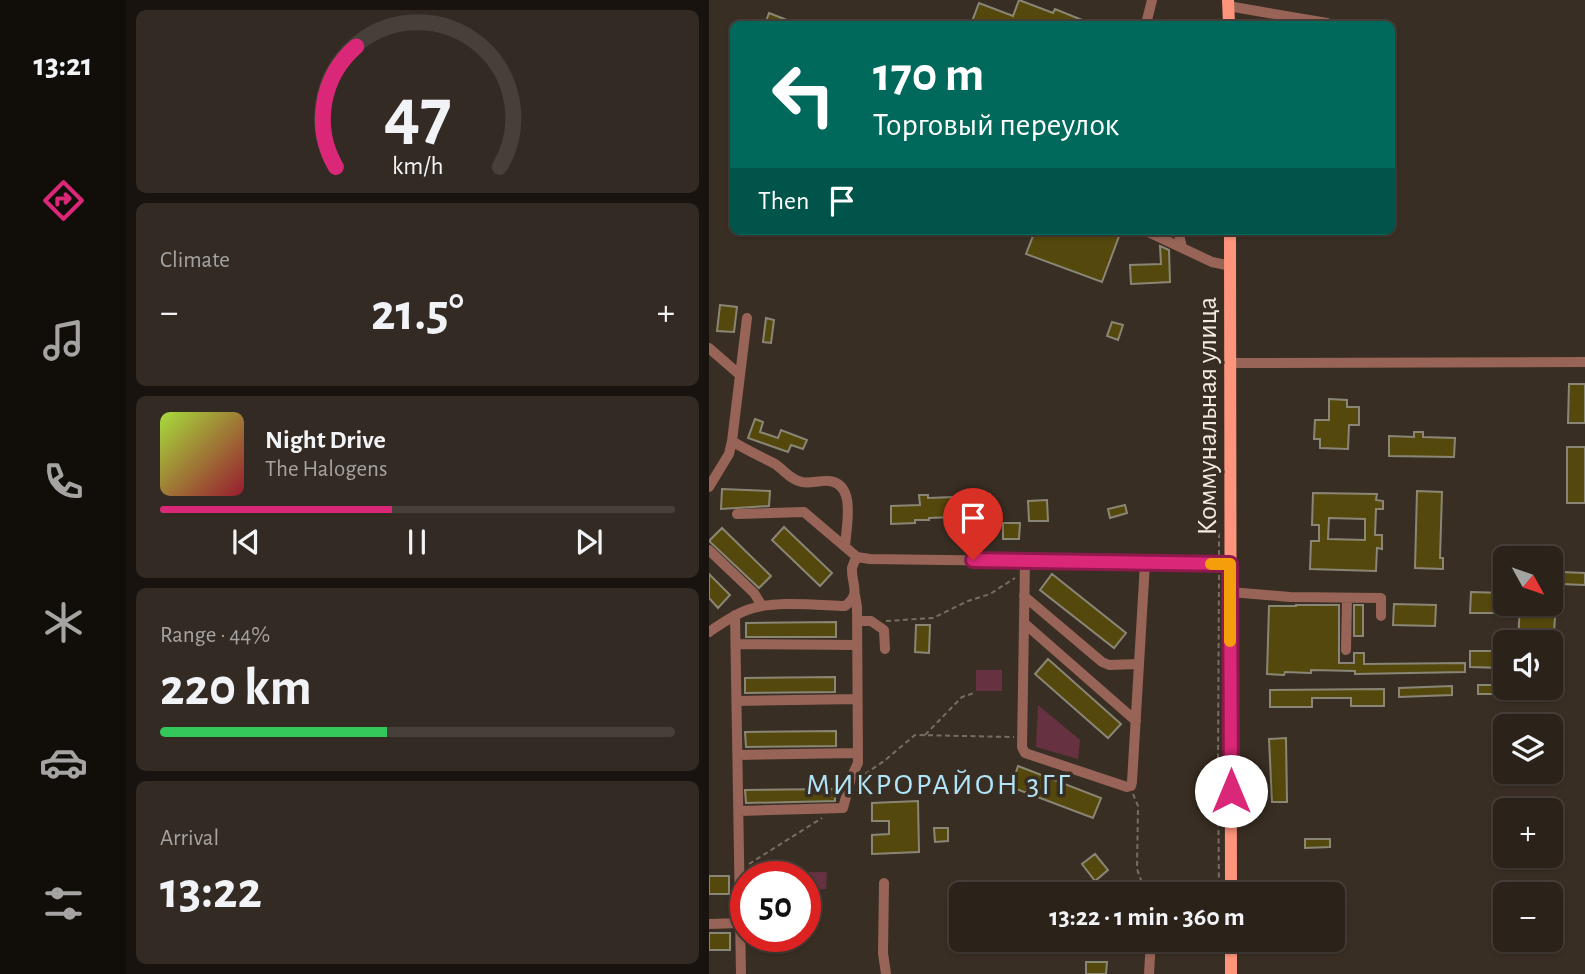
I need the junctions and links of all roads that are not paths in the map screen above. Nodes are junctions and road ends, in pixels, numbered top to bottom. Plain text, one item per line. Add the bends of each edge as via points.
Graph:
1 (1152, 0) edge
2 (1228, 3) edge
3 (1147, 21) edge
4 (1229, 21) edge
5 (1290, 21) edge
6 (1155, 235) edge
7 (1179, 235) edge
8 (1231, 235) edge
9 (1181, 247) junction
10 (1231, 266) junction
11 (747, 318) dead end
12 (709, 348) edge
13 (1585, 362) edge
14 (1232, 363) junction
15 (740, 374) junction
16 (732, 441) junction
17 (709, 487) edge
18 (737, 514) dead end
19 (845, 547) junction
20 (709, 550) edge
21 (857, 557) junction
22 (1025, 561) junction
23 (1145, 563) junction
24 (1230, 564) junction
25 (1230, 592) junction
26 (855, 594) junction
27 (1024, 596) junction
28 (1347, 598) junction
29 (762, 606) junction
30 (735, 615) junction
31 (1381, 616) dead end
32 (709, 618) edge
33 (857, 621) junction
34 (1024, 623) junction
35 (713, 629) edge
36 (736, 644) junction
37 (857, 645) junction
38 (885, 649) dead end
39 (1346, 650) dead end
40 (1139, 664) junction
41 (857, 699) junction
42 (737, 701) junction
43 (1136, 721) junction
44 (857, 752) junction
45 (738, 755) junction
46 (739, 811) junction
47 (740, 861) edge
48 (1231, 882) edge
49 (884, 883) dead end
50 (730, 923) edge
51 (709, 924) edge
52 (741, 952) edge
53 (1150, 952) edge
54 (1231, 952) edge
55 (741, 974) edge
56 (886, 974) edge
57 (1149, 974) edge
58 (1231, 974) edge

1 - 3 street
2 - 4 main road
2 - 5 street
6 - 9 street
7 - 9 street
8 - 10 main road, Коммунальная улица
9 - 10 street
10 - 14 main road, Коммунальная улица
11 - 15 street
12 - 15 street
13 - 14 street
14 - 24 main road, Коммунальная улица
15 - 16 street
16 - 17 street
16 - 19 street via 795,480 828,481 845,490
18 - 19 street via 804,512
19 - 21 street
20 - 29 street
21 - 22 street
21 - 26 street via 852,566
22 - 23 street
22 - 27 street
23 - 24 street
23 - 40 street
24 - 25 main road, Коммунальная улица
25 - 28 street
25 - 48 main road, Коммунальная улица
26 - 29 street via 845,606
26 - 33 street
27 - 34 street
27 - 40 street via 1102,662
28 - 31 street via 1381,598
28 - 39 street
29 - 30 street
30 - 35 street
30 - 36 street
32 - 35 street
33 - 37 street
33 - 38 street via 871,621 884,630
34 - 43 street
34 - 43 street via 1025,753 1131,786
36 - 37 street
36 - 42 street
37 - 41 street
40 - 43 street
41 - 42 street
41 - 44 street
42 - 45 street
44 - 45 street
44 - 46 street via 858,763 843,808
45 - 46 street
46 - 47 street
49 - 56 street
50 - 51 street
52 - 55 street
53 - 57 street
54 - 58 main road

